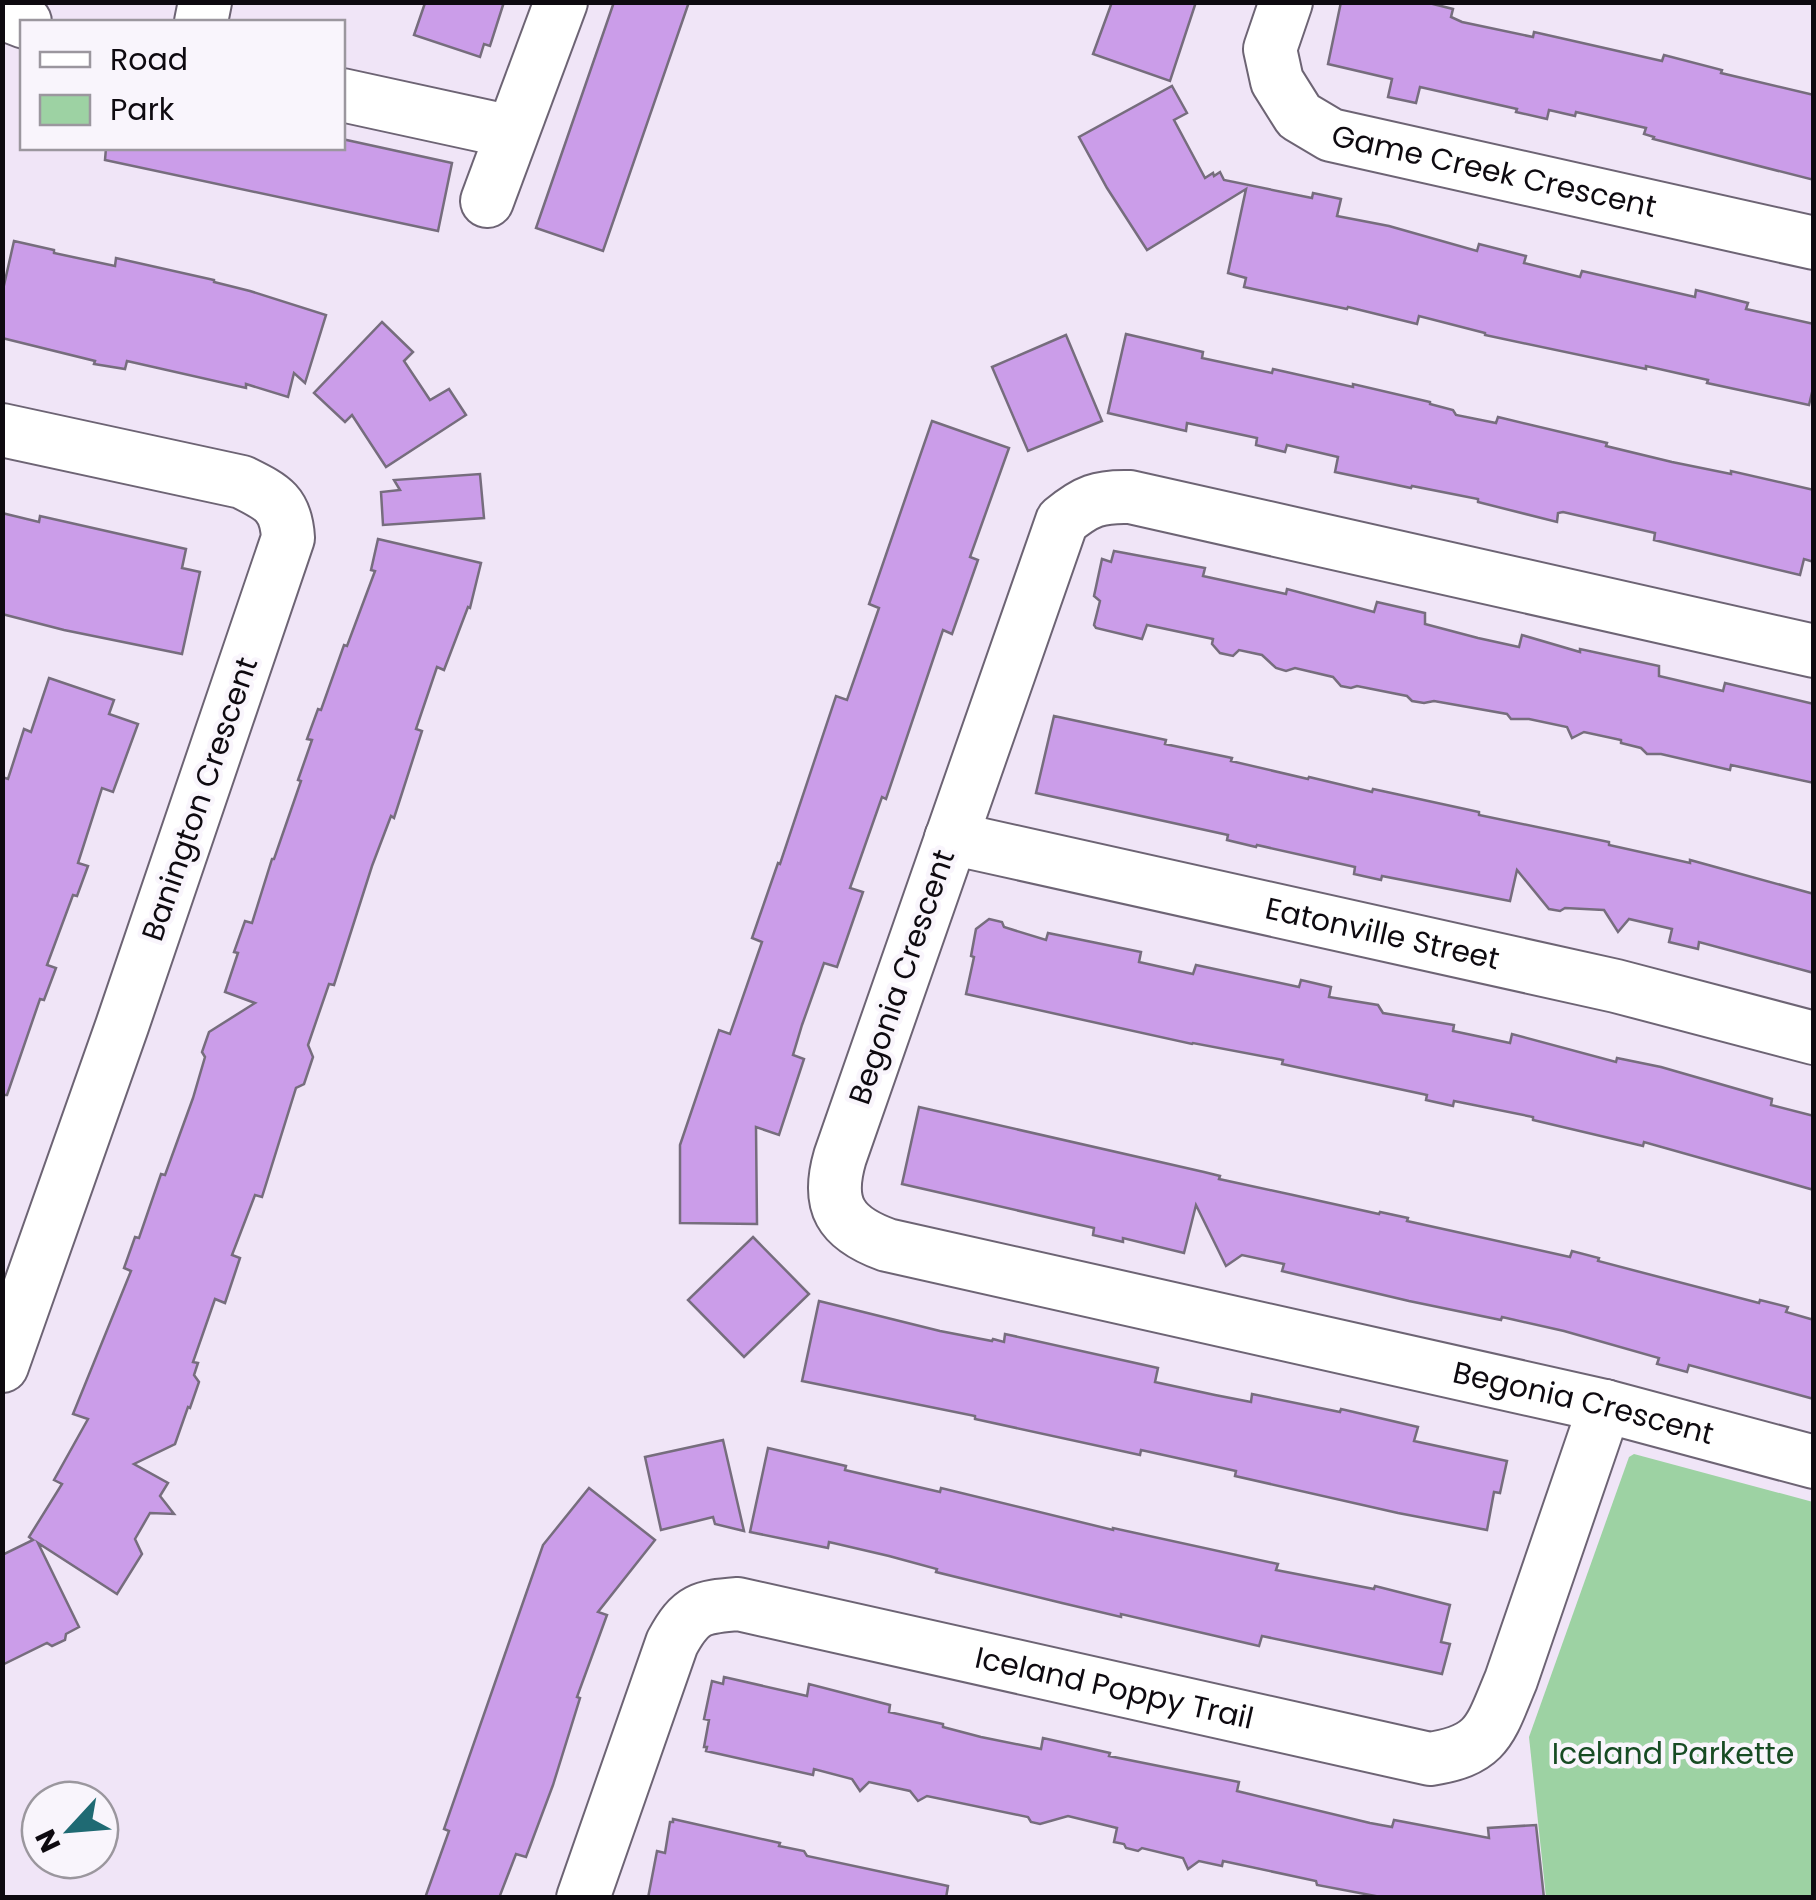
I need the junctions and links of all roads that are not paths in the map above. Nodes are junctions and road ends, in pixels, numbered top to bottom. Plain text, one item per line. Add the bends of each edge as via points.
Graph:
1 (562, 2) edge
2 (1286, 2) edge
3 (345, 96) edge
4 (512, 132) junction
5 (487, 201) dead end
6 (1814, 244) edge
7 (2, 430) edge
8 (1814, 651) edge
9 (951, 838) junction
10 (1814, 1038) edge
11 (2, 1366) edge
12 (1605, 1406) junction
13 (1814, 1462) edge
14 (582, 1898) edge

1 - 4 street
2 - 6 street, Game Creek Crescent via 1270,49 1277,81 1300,116 1331,135
3 - 4 street
4 - 5 street
7 - 11 street, Banington Crescent via 242,482 270,496 286,516 288,538
8 - 9 street, Begonia Crescent via 1130,497 1096,499 1062,522
9 - 10 street, Eatonville Street via 1616,986
9 - 12 street, Begonia Crescent via 835,1172 833,1192 849,1224 887,1245
12 - 13 street, Begonia Crescent
12 - 14 street, Iceland Poppy Trail via 1511,1680 1492,1724 1458,1754 1430,1759 738,1604 711,1606 683,1622 672,1642

